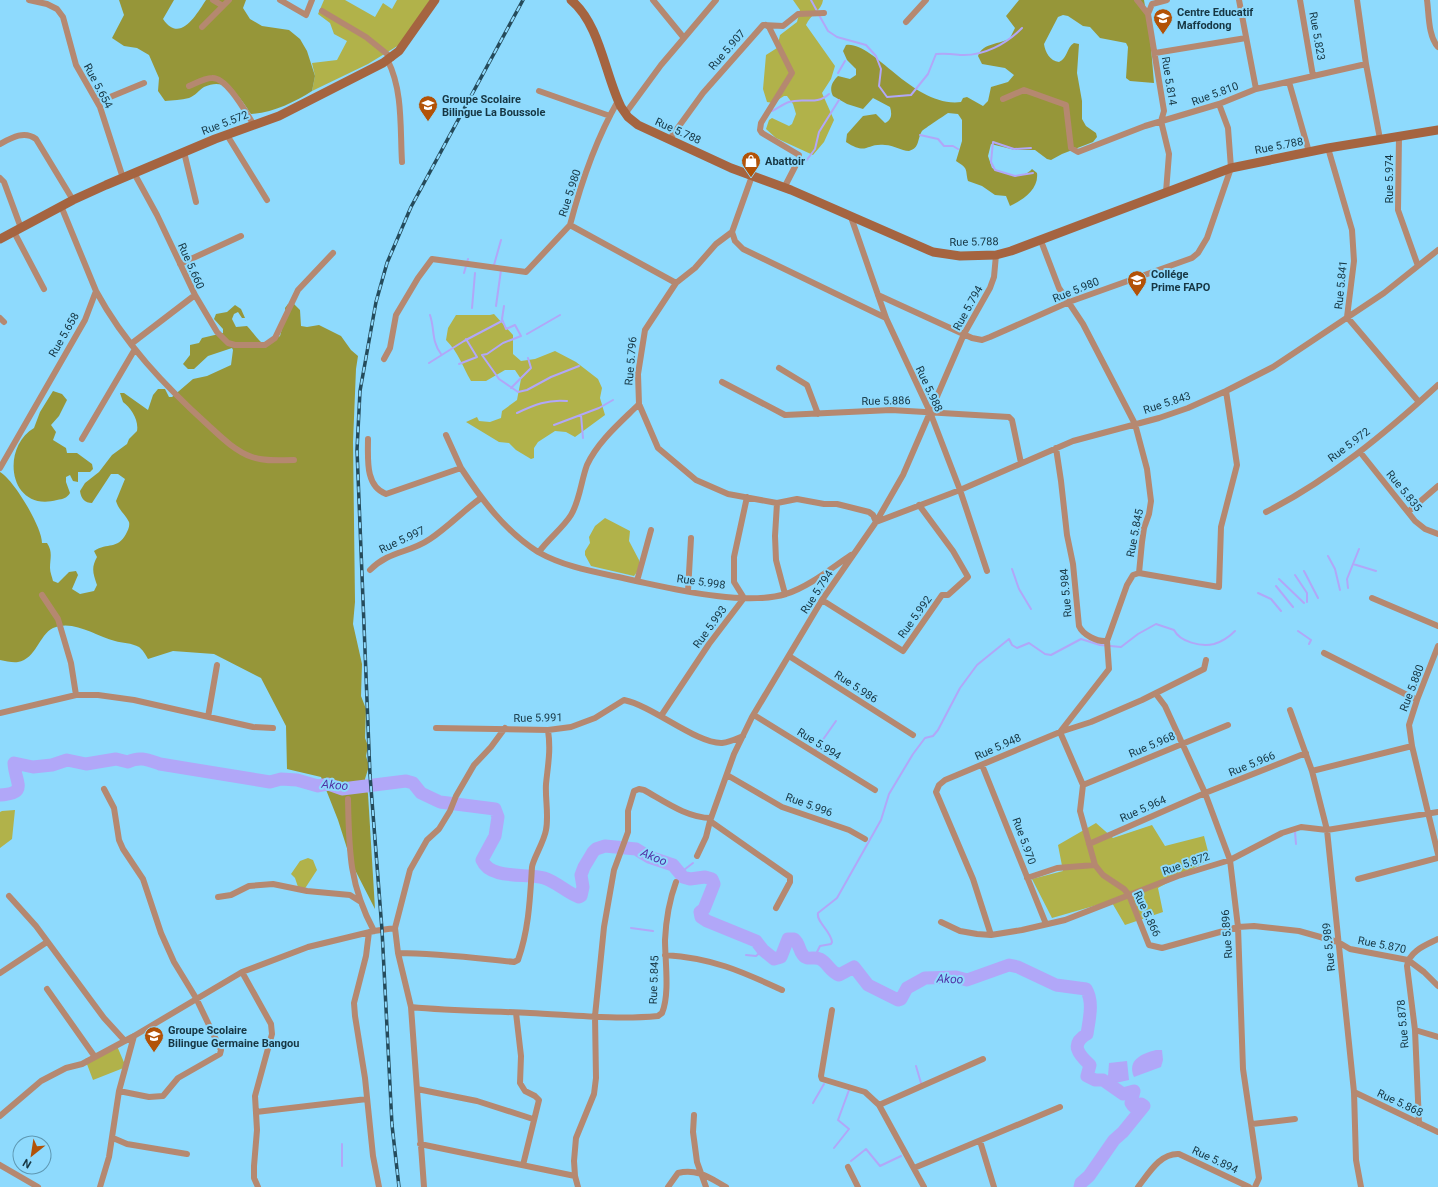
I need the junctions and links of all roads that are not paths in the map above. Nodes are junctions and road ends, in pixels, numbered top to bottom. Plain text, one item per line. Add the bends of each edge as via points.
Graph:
1 (29, 0) edge
2 (213, 0) edge
3 (229, 0) edge
4 (280, 0) edge
5 (312, 0) edge
6 (435, 0) edge
7 (571, 0) edge
8 (653, 0) edge
9 (716, 0) edge
10 (926, 0) edge
11 (1137, 0) edge
12 (1167, 0) edge
13 (1239, 0) edge
14 (1300, 0) edge
15 (1357, 0) edge
16 (1427, 0) edge
17 (223, 6) junction
18 (322, 10) dead end
19 (824, 13) dead end
20 (1148, 14) junction
21 (906, 22) dead end
22 (766, 25) junction
23 (202, 27) dead end
24 (684, 38) junction
25 (1246, 38) junction
26 (1438, 47) edge
27 (1155, 53) junction
28 (390, 59) junction
29 (1366, 64) junction
30 (1313, 76) junction
31 (144, 82) dead end
32 (1289, 82) junction
33 (189, 86) dead end
34 (1256, 89) junction
35 (539, 91) dead end
36 (1003, 99) dead end
37 (618, 101) junction
38 (98, 102) junction
39 (1219, 104) junction
40 (625, 114) junction
41 (610, 116) junction
42 (1161, 121) junction
43 (254, 125) junction
44 (1438, 130) edge
45 (227, 135) junction
46 (1399, 136) junction
47 (1380, 139) junction
48 (669, 140) junction
49 (0, 144) edge
50 (1328, 148) junction
51 (184, 152) junction
52 (1309, 152) junction
53 (402, 162) dead end
54 (1231, 168) junction
55 (134, 173) junction
56 (752, 176) junction
57 (0, 178) edge
58 (123, 178) junction
59 (784, 188) junction
60 (1166, 192) junction
61 (73, 200) junction
62 (267, 200) dead end
63 (196, 202) dead end
64 (61, 206) junction
65 (851, 216) junction
66 (570, 225) junction
67 (18, 230) junction
68 (732, 232) junction
69 (240, 236) dead end
70 (0, 240) edge
71 (1041, 241) junction
72 (1438, 250) edge
73 (333, 253) dead end
74 (996, 255) junction
75 (180, 264) junction
76 (1418, 266) junction
77 (676, 283) junction
78 (44, 289) dead end
79 (96, 291) junction
80 (878, 295) junction
81 (195, 296) junction
82 (1069, 302) junction
83 (886, 318) junction
84 (1347, 318) junction
85 (964, 334) junction
86 (131, 344) junction
87 (135, 349) junction
88 (384, 359) dead end
89 (778, 368) dead end
90 (722, 382) dead end
91 (1438, 385) edge
92 (1226, 391) junction
93 (1419, 402) junction
94 (639, 404) junction
95 (930, 412) junction
96 (818, 414) junction
97 (1135, 424) junction
98 (446, 435) dead end
99 (82, 439) dead end
100 (368, 439) dead end
101 (1056, 448) junction
102 (1360, 452) junction
103 (294, 460) dead end
104 (1021, 463) junction
105 (0, 468) edge
106 (461, 468) junction
107 (1438, 486) edge
108 (960, 490) junction
109 (747, 497) junction
110 (481, 498) junction
111 (777, 503) junction
112 (919, 505) junction
113 (1266, 512) dead end
114 (1408, 512) junction
115 (876, 522) junction
116 (651, 530) dead end
117 (1438, 534) edge
118 (691, 538) dead end
119 (539, 552) junction
120 (854, 553) junction
121 (370, 570) dead end
122 (987, 571) dead end
123 (1139, 573) junction
124 (637, 581) junction
125 (688, 591) junction
126 (42, 594) dead end
127 (785, 594) junction
128 (744, 598) junction
129 (1372, 598) dead end
130 (822, 600) junction
131 (1438, 626) edge
132 (1107, 641) junction
133 (1438, 646) edge
134 (1324, 653) dead end
135 (788, 656) junction
136 (1206, 660) dead end
137 (217, 665) dead end
138 (1156, 694) junction
139 (76, 695) junction
140 (1416, 700) junction
141 (1290, 710) dead end
142 (0, 713) edge
143 (754, 715) junction
144 (661, 716) junction
145 (208, 717) junction
146 (1228, 725) dead end
147 (273, 728) dead end
148 (436, 728) dead end
149 (505, 728) junction
150 (548, 730) junction
151 (1060, 732) junction
152 (913, 735) dead end
153 (743, 736) junction
154 (1182, 743) junction
155 (1412, 746) junction
156 (1306, 753) junction
157 (982, 765) junction
158 (1312, 771) junction
159 (727, 775) junction
160 (1084, 784) junction
161 (104, 789) dead end
162 (875, 790) dead end
163 (1205, 793) junction
164 (348, 799) dead end
165 (1438, 812) edge
166 (1429, 814) junction
167 (710, 820) junction
168 (1327, 830) junction
169 (865, 838) dead end
170 (1089, 844) junction
171 (1438, 854) edge
172 (697, 856) dead end
173 (1438, 858) edge
174 (1230, 860) junction
175 (1095, 865) junction
176 (1027, 878) junction
177 (1358, 879) dead end
178 (676, 882) dead end
179 (9, 896) dead end
180 (1129, 896) junction
181 (218, 897) dead end
182 (361, 902) junction
183 (776, 908) dead end
184 (941, 922) dead end
185 (1046, 924) junction
186 (1238, 927) junction
187 (395, 928) junction
188 (371, 932) junction
189 (991, 934) junction
190 (1438, 939) edge
191 (47, 942) junction
192 (1338, 942) junction
193 (398, 953) junction
194 (665, 956) junction
195 (1408, 960) junction
196 (242, 972) junction
197 (0, 973) edge
198 (1438, 986) edge
199 (47, 988) dead end
200 (782, 990) dead end
201 (196, 998) junction
202 (411, 1007) junction
203 (832, 1010) dead end
204 (516, 1013) junction
205 (595, 1016) junction
206 (1415, 1030) junction
207 (134, 1036) junction
208 (1438, 1037) edge
209 (125, 1041) junction
210 (95, 1058) junction
211 (983, 1059) dead end
212 (416, 1089) junction
213 (119, 1091) junction
214 (1354, 1092) junction
215 (367, 1099) junction
216 (879, 1105) junction
217 (1060, 1107) dead end
218 (256, 1112) junction
219 (694, 1115) dead end
220 (0, 1116) edge
221 (533, 1119) junction
222 (1296, 1119) dead end
223 (1419, 1123) junction
224 (1252, 1124) junction
225 (1438, 1132) edge
226 (113, 1138) junction
227 (980, 1141) junction
228 (420, 1144) junction
229 (187, 1154) dead end
230 (0, 1165) edge
231 (523, 1165) junction
232 (848, 1167) dead end
233 (914, 1168) junction
234 (701, 1173) junction
235 (575, 1176) junction
236 (38, 1187) edge
237 (100, 1187) edge
238 (258, 1187) edge
239 (379, 1187) edge
240 (424, 1187) edge
241 (578, 1187) edge
242 (668, 1187) edge
243 (706, 1187) edge
244 (726, 1187) edge
245 (858, 1187) edge
246 (924, 1187) edge
247 (994, 1187) edge
248 (1138, 1187) edge
249 (1249, 1187) edge
250 (1255, 1187) edge
251 (1361, 1187) edge

1 - 38 street, Rue 5.654 via 57,9 63,17 76,65
2 - 17 street
3 - 17 street
4 - 5 street via 306,16
6 - 28 street, Rue 5.572 via 406,43
7 - 37 street, Rue 5.788 via 579,8 594,36
8 - 24 street
9 - 24 street
10 - 21 street
11 - 20 street, Rue 5.814
12 - 20 street via 1152,4
13 - 25 street
14 - 30 street, Rue 5.823
15 - 29 street
16 - 26 street via 1431,33
17 - 23 street
18 - 28 street via 366,37
19 - 22 street via 798,14 783,26
20 - 27 street, Rue 5.814
22 - 48 street, Rue 5.907 via 761,27 703,93
22 - 59 street via 792,74 761,123 760,130 798,155 799,159
24 - 40 street
25 - 27 street
25 - 34 street
27 - 42 street, Rue 5.814 via 1164,111
28 - 43 street, Rue 5.572 via 279,116
28 - 53 street via 398,90
29 - 30 street, Rue 5.810
29 - 47 street
30 - 32 street, Rue 5.810
31 - 38 street
32 - 34 street, Rue 5.810
32 - 52 street
33 - 43 street via 210,77 217,78 225,84
34 - 39 street, Rue 5.810
35 - 41 street
36 - 42 street, Rue 5.810 via 1024,90 1066,105 1069,142 1078,152
37 - 40 street, Rue 5.788
37 - 41 street, Rue 5.980
38 - 58 street, Rue 5.654
39 - 42 street, Rue 5.810
39 - 54 street via 1228,128
40 - 48 street, Rue 5.788 via 638,125
41 - 66 street, Rue 5.980 via 578,194
42 - 60 street, Rue 5.814 via 1169,154
43 - 45 street, Rue 5.572
44 - 46 street, Rue 5.788
45 - 51 street, Rue 5.572
45 - 62 street
46 - 47 street, Rue 5.788
46 - 76 street, Rue 5.974 via 1398,210
47 - 50 street, Rue 5.788
48 - 56 street, Rue 5.788
49 - 61 street via 25,134 36,139
50 - 52 street, Rue 5.788
50 - 84 street, Rue 5.841 via 1352,230 1354,261
51 - 55 street, Rue 5.572
51 - 63 street
52 - 54 street, Rue 5.788
54 - 60 street, Rue 5.788
54 - 82 street, Rue 5.980 via 1207,238 1192,258
55 - 58 street, Rue 5.572
55 - 75 street, Rue 5.660
56 - 59 street, Rue 5.788
56 - 68 street
57 - 67 street via 4,182
58 - 61 street, Rue 5.572
59 - 65 street, Rue 5.788
60 - 71 street, Rue 5.788
61 - 64 street, Rue 5.572
64 - 67 street, Rue 5.572
64 - 79 street
65 - 74 street, Rue 5.788 via 933,252 960,256
65 - 80 street, Rue 5.988
66 - 77 street, Rue 5.980
66 - 88 street via 526,272 432,259 396,315 390,348
67 - 70 street, Rue 5.572
67 - 78 street
68 - 77 street, Rue 5.796
68 - 83 street via 736,242 743,249
69 - 75 street
71 - 74 street, Rue 5.788
71 - 82 street, Rue 5.845 via 1059,288
72 - 76 street, Rue 5.843
73 - 81 street via 298,290 275,338 265,345 228,343 217,332
74 - 85 street, Rue 5.794 via 990,288
75 - 81 street, Rue 5.660
76 - 84 street, Rue 5.843
77 - 94 street, Rue 5.796 via 645,330 638,374
79 - 86 street
79 - 105 street, Rue 5.658 via 85,320
80 - 83 street, Rue 5.988
80 - 85 street, Rue 5.980
81 - 86 street, Rue 5.660
82 - 85 street, Rue 5.980 via 990,337 976,340
82 - 97 street, Rue 5.845
83 - 95 street, Rue 5.988
84 - 92 street, Rue 5.843 via 1273,367
84 - 93 street, Rue 5.841
85 - 95 street, Rue 5.794
86 - 87 street
87 - 99 street
87 - 103 street via 169,388 228,444 251,457 263,460
89 - 96 street via 807,385
90 - 96 street, Rue 5.886 via 785,415
91 - 93 street, Rue 5.972
92 - 97 street, Rue 5.843 via 1188,408
92 - 123 street, Rue 5.845 via 1237,465 1220,527 1219,587
93 - 102 street, Rue 5.972
94 - 109 street, Rue 5.796 via 658,448 696,480 728,494
94 - 119 street via 594,453 570,517
95 - 96 street, Rue 5.886 via 891,410
95 - 104 street, Rue 5.886 via 1011,418
95 - 108 street, Rue 5.988
95 - 115 street, Rue 5.794 via 914,453
97 - 101 street, Rue 5.843
97 - 123 street, Rue 5.845 via 1147,469 1150,501 1150,514 1140,548
98 - 106 street, Rue 5.998
100 - 106 street via 372,482 378,491 386,494
101 - 104 street, Rue 5.843
101 - 132 street, Rue 5.984 via 1079,626 1085,634
102 - 113 street, Rue 5.972
102 - 114 street, Rue 5.835
104 - 108 street, Rue 5.843
106 - 110 street, Rue 5.998
107 - 114 street
108 - 112 street, Rue 5.843
108 - 122 street, Rue 5.988
109 - 111 street, Rue 5.796
109 - 128 street via 734,557 734,582
110 - 119 street, Rue 5.998 via 493,514
110 - 121 street, Rue 5.997 via 429,540 406,551 394,552
111 - 115 street, Rue 5.796 via 797,499 837,504 869,512
111 - 127 street via 776,560
112 - 115 street, Rue 5.843
112 - 130 street, Rue 5.992 via 953,551 968,577 948,596 942,595 902,651
114 - 117 street, Rue 5.835 via 1426,530
115 - 120 street, Rue 5.794
116 - 124 street
118 - 125 street
119 - 124 street, Rue 5.998 via 570,566
120 - 127 street, Rue 5.998 via 800,589
120 - 130 street, Rue 5.794
123 - 132 street via 1133,575 1127,584
124 - 125 street, Rue 5.998
125 - 128 street, Rue 5.998
126 - 139 street via 58,619 71,663
127 - 128 street, Rue 5.998
128 - 144 street, Rue 5.993 via 709,644
129 - 131 street
130 - 135 street, Rue 5.794
132 - 151 street via 1109,669
133 - 140 street, Rue 5.880
134 - 140 street
135 - 143 street, Rue 5.794
135 - 152 street, Rue 5.986
136 - 138 street, Rue 5.948 via 1204,669
137 - 145 street
138 - 151 street, Rue 5.948 via 1091,722
138 - 154 street, Rue 5.896 via 1163,702
139 - 142 street
139 - 145 street via 116,696
140 - 155 street, Rue 5.880 via 1409,725
141 - 156 street, Rue 5.989
143 - 153 street, Rue 5.794
143 - 162 street, Rue 5.994
144 - 150 street, Rue 5.991 via 624,700 585,723
144 - 153 street, Rue 5.991 via 707,740 722,743
145 - 147 street via 260,729
146 - 154 street, Rue 5.968
148 - 149 street, Rue 5.991
149 - 150 street, Rue 5.991
149 - 187 street via 491,748 474,765 450,811 439,829 427,840 410,870
150 - 193 street via 551,750 546,785 546,828 544,841 533,862 526,932 517,961
151 - 157 street, Rue 5.948
151 - 160 street
153 - 159 street, Rue 5.794
154 - 160 street, Rue 5.968
154 - 163 street, Rue 5.896
155 - 158 street
155 - 166 street, Rue 5.880
156 - 158 street, Rue 5.989
156 - 163 street, Rue 5.966
157 - 176 street, Rue 5.970
157 - 189 street, Rue 5.948 via 945,780 936,792 973,879
158 - 168 street, Rue 5.989
159 - 167 street, Rue 5.794
159 - 169 street, Rue 5.996 via 782,807
160 - 170 street, Rue 5.866 via 1080,811
161 - 201 street via 114,808 119,840 143,879 161,933 174,962
163 - 170 street, Rue 5.964
163 - 174 street, Rue 5.896
164 - 182 street via 352,877
165 - 166 street, Rue 5.872
166 - 168 street, Rue 5.872
166 - 171 street, Rue 5.880
167 - 172 street via 706,837
167 - 183 street via 790,877 790,882
167 - 205 street via 690,814 639,789 634,792 628,811 628,832 614,870 604,927
168 - 174 street, Rue 5.872 via 1301,827 1282,833
168 - 192 street, Rue 5.989
170 - 175 street, Rue 5.866
173 - 177 street
174 - 180 street, Rue 5.872 via 1195,870
174 - 186 street, Rue 5.896
175 - 176 street via 1056,868
175 - 180 street, Rue 5.866
176 - 185 street, Rue 5.970
178 - 194 street, Rue 5.845 via 666,922
179 - 191 street
180 - 185 street, Rue 5.872 via 1065,920
180 - 186 street, Rue 5.866 via 1144,936 1149,945 1154,947 1162,948
181 - 182 street via 231,895 249,886 273,884 321,893 350,895
182 - 188 street
184 - 189 street, Rue 5.872 via 960,931
185 - 189 street, Rue 5.872
186 - 192 street, Rue 5.866 via 1254,926 1299,931
186 - 224 street, Rue 5.896 via 1243,1069
187 - 188 street
187 - 193 street
188 - 196 street via 308,947
188 - 215 street via 354,1003
190 - 195 street via 1418,950
191 - 197 street
191 - 209 street via 104,1018
192 - 195 street, Rue 5.870 via 1350,949
192 - 214 street, Rue 5.989
193 - 202 street
194 - 200 street via 688,956 713,961
194 - 205 street, Rue 5.845 via 665,1000 662,1013 652,1016
195 - 198 street, Rue 5.870
195 - 206 street, Rue 5.878
196 - 201 street
196 - 218 street via 271,1024 272,1034 255,1096
199 - 210 street
201 - 207 street
201 - 213 street via 221,1048 220,1054 178,1078 166,1094 160,1097
202 - 204 street
202 - 212 street
203 - 216 street via 821,1076 864,1092
204 - 205 street
204 - 221 street via 521,1056 520,1083 525,1091 539,1100
205 - 235 street via 594,1094 576,1138
206 - 208 street
206 - 223 street, Rue 5.878
207 - 209 street
207 - 213 street
209 - 210 street
210 - 220 street via 66,1068 41,1081
211 - 216 street
212 - 221 street via 476,1101
212 - 228 street
213 - 226 street
214 - 223 street, Rue 5.868
214 - 251 street, Rue 5.989 via 1356,1160
215 - 218 street
215 - 239 street
216 - 233 street
217 - 227 street
218 - 238 street via 254,1178
219 - 234 street via 695,1148
221 - 231 street
222 - 224 street
223 - 225 street, Rue 5.868
224 - 250 street, Rue 5.896 via 1259,1178
226 - 229 street via 127,1144
226 - 237 street
227 - 233 street
227 - 247 street
228 - 231 street
228 - 240 street
230 - 236 street
231 - 235 street
232 - 245 street
233 - 246 street
234 - 242 street via 678,1173
234 - 243 street
234 - 244 street
235 - 241 street
248 - 249 street, Rue 5.894 via 1161,1160 1171,1154 1179,1154

